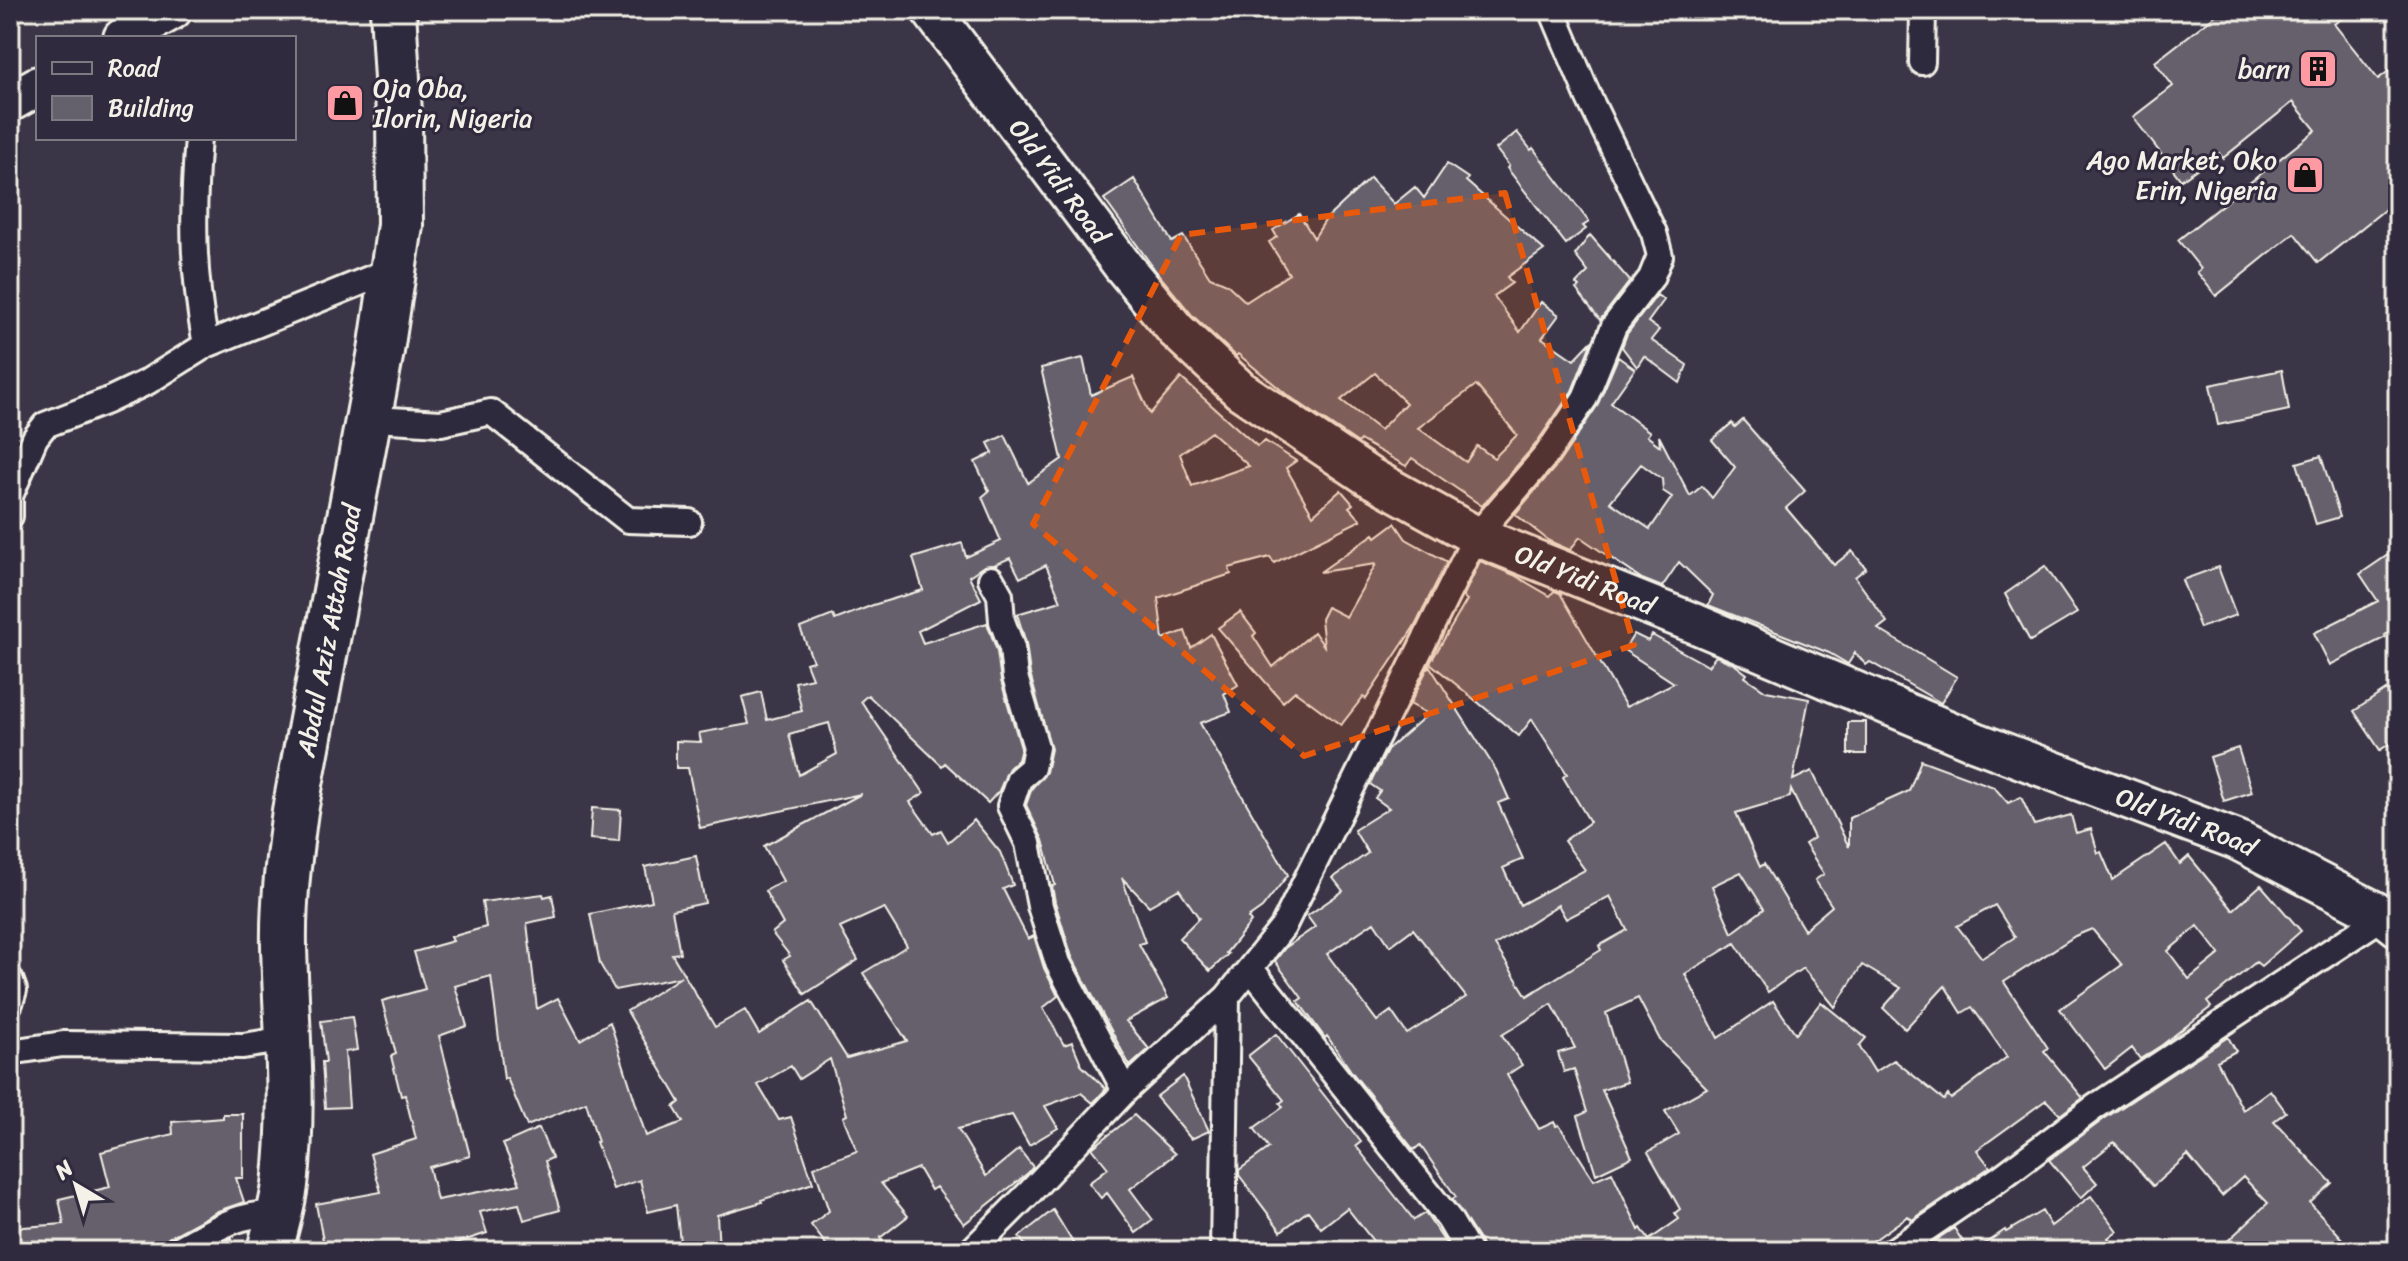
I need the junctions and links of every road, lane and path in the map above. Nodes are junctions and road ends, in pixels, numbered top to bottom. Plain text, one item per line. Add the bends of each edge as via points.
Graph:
1 (172, 10) edge
2 (393, 10) edge
3 (416, 10) edge
4 (931, 10) edge
5 (1552, 10) edge
6 (1923, 10) edge
7 (126, 36) edge
8 (1922, 62) dead end
9 (36, 87) edge
10 (10, 102) edge
11 (198, 140) edge
12 (394, 269) junction
13 (206, 345) junction
14 (391, 420) junction
15 (10, 496) edge
16 (10, 516) edge
17 (689, 522) dead end
18 (1476, 536) junction
19 (991, 579) dead end
20 (2391, 921) edge
21 (1251, 969) junction
22 (10, 979) edge
23 (1227, 997) junction
24 (10, 1003) edge
25 (296, 1014) junction
26 (10, 1052) edge
27 (1125, 1091) junction
28 (283, 1239) edge
29 (986, 1246) edge
30 (175, 1251) edge
31 (1223, 1251) edge
32 (1468, 1251) edge
33 (1893, 1251) edge

1 - 7 main road
2 - 12 highway, Abdul Aziz Attah Road via 400,171
3 - 14 highway, Abdul Aziz Attah Road via 420,224
4 - 18 main road, Old Yidi Road via 1176,330 1240,390 1368,476
5 - 18 street via 1660,256 1651,278 1614,326 1585,398 1547,454
6 - 8 street
9 - 10 main road
11 - 13 street via 192,223
12 - 13 street
12 - 25 highway, Abdul Aziz Attah Road via 295,811 284,927
13 - 15 street via 133,389 45,425
14 - 17 street via 441,423 491,412 628,520
14 - 25 highway, Abdul Aziz Attah Road via 316,844 312,913
15 - 16 street
18 - 20 main road, Old Yidi Road via 1976,742 2237,840
18 - 21 street via 1283,927
19 - 27 street via 1000,595 1015,677 1036,747 1032,768 1019,779 1010,806 1028,843 1040,906 1065,979
20 - 33 street via 2095,1107
21 - 23 street
21 - 32 street via 1449,1219
22 - 24 street
23 - 27 street
23 - 31 street
25 - 26 street via 243,1046 63,1044
25 - 28 highway, Abdul Aziz Attah Road via 317,1068 315,1169
27 - 29 street
28 - 30 street via 259,1213 219,1226

